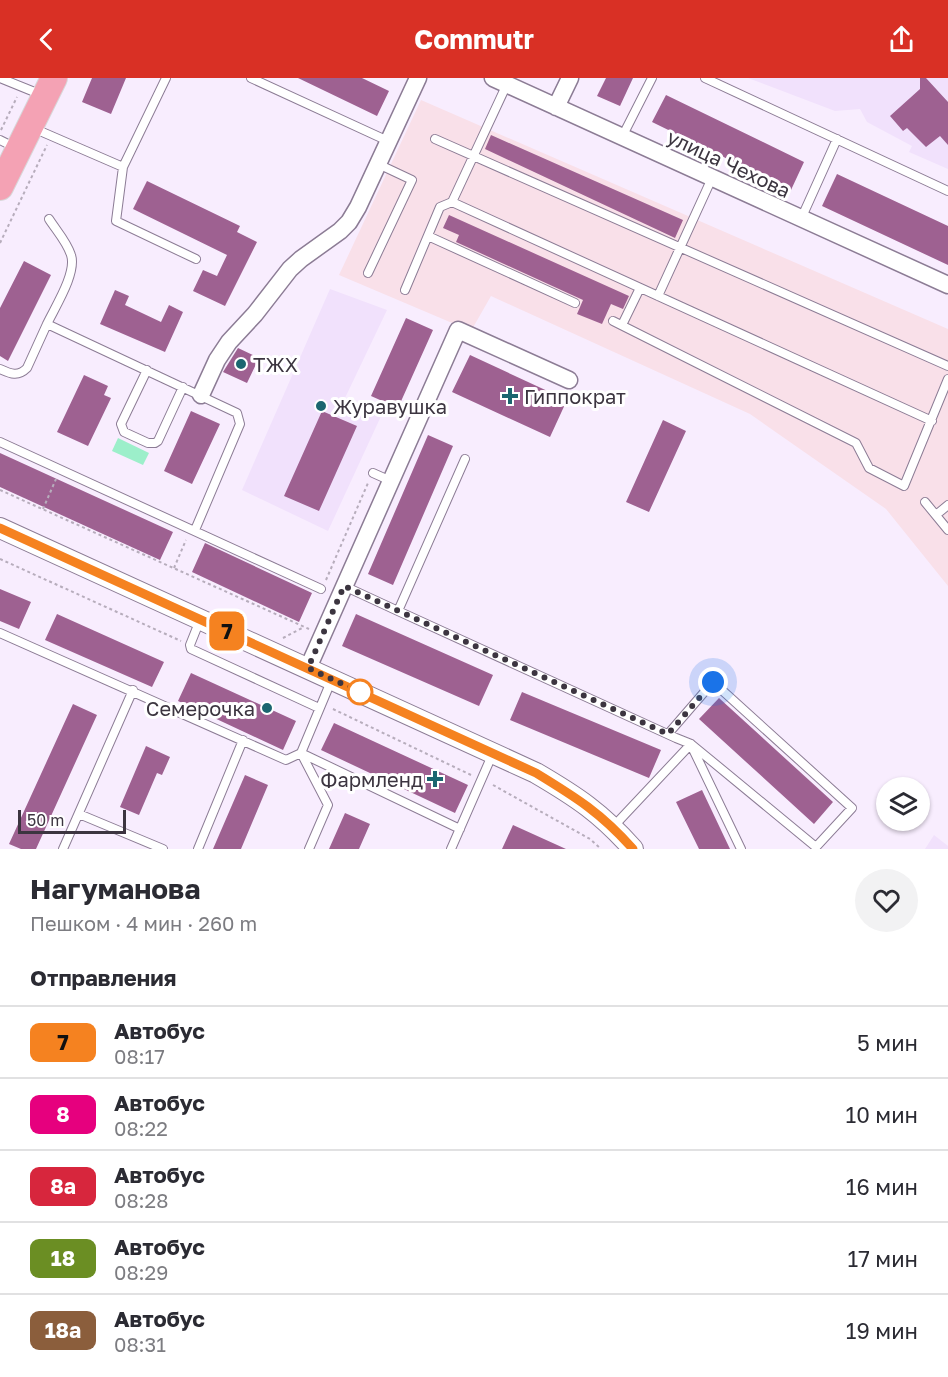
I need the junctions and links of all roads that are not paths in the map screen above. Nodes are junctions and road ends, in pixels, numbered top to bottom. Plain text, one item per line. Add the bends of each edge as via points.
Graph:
1 (0, 78) edge
2 (165, 78) edge
3 (251, 78) edge
4 (418, 78) edge
5 (570, 78) edge
6 (652, 78) edge
7 (705, 78) edge
8 (500, 81) edge
9 (40, 87) edge
10 (556, 107) junction
11 (20, 137) edge
12 (622, 137) junction
13 (435, 139) dead end
14 (837, 139) junction
15 (388, 141) junction
16 (473, 156) junction
17 (378, 164) junction
18 (123, 167) junction
19 (712, 178) junction
20 (0, 187) edge
21 (948, 191) edge
22 (452, 202) junction
23 (49, 219) dead end
24 (801, 219) junction
25 (428, 236) junction
26 (680, 248) junction
27 (196, 259) dead end
28 (368, 273) dead end
29 (948, 285) edge
30 (640, 288) junction
31 (405, 290) dead end
32 (658, 296) junction
33 (575, 303) dead end
34 (613, 321) dead end
35 (47, 324) junction
36 (622, 324) junction
37 (948, 366) edge
38 (0, 369) edge
39 (147, 370) junction
40 (948, 379) edge
41 (569, 380) dead end
42 (183, 387) junction
43 (201, 395) junction
44 (932, 421) junction
45 (0, 442) edge
46 (465, 459) dead end
47 (373, 473) road end
48 (391, 481) junction
49 (925, 502) dead end
50 (948, 505) edge
51 (936, 515) junction
52 (0, 528) edge
53 (193, 529) junction
54 (948, 530) edge
55 (344, 586) junction
56 (321, 590) road end
57 (398, 611) junction
58 (200, 620) junction
59 (0, 633) edge
60 (308, 668) junction
61 (332, 679) junction
62 (133, 690) junction
63 (320, 705) junction
64 (668, 734) junction
65 (243, 740) junction
66 (691, 744) junction
67 (301, 753) junction
68 (493, 753) junction
69 (79, 814) junction
70 (613, 827) junction
71 (460, 829) junction
72 (816, 848) edge
73 (63, 849) edge
74 (163, 849) edge
75 (198, 849) edge
76 (309, 849) edge
77 (451, 849) edge
78 (633, 849) edge
79 (741, 849) edge

1 - 9 lane
2 - 18 lane
3 - 15 lane
4 - 15 street
5 - 10 street
6 - 12 lane
7 - 14 lane
8 - 10 street, улица Чехова
8 - 16 lane
9 - 11 main road
10 - 12 street, улица Чехова
11 - 18 lane
11 - 20 main road
12 - 19 street, улица Чехова
13 - 16 lane
14 - 21 lane
14 - 24 lane
15 - 17 street
16 - 22 lane
16 - 26 lane
17 - 28 lane via 412,180
17 - 43 street via 349,222 290,269 224,349
18 - 27 lane via 116,221
19 - 24 street, улица Чехова
19 - 26 lane
22 - 25 lane via 440,207
22 - 30 lane
23 - 35 lane via 73,262
24 - 29 street, улица Чехова
25 - 31 lane
25 - 33 lane
26 - 32 lane
26 - 37 lane
30 - 32 lane
30 - 36 lane
32 - 44 lane
34 - 36 lane
35 - 38 lane via 22,373 10,374
35 - 39 lane
36 - 44 lane via 856,444 869,468 904,486
39 - 42 lane
39 - 42 lane via 122,424 124,432 155,443
40 - 44 lane
41 - 48 street via 458,330
42 - 43 lane
43 - 53 lane via 233,410 240,419
45 - 53 lane
46 - 57 lane
47 - 48 lane
48 - 55 street
49 - 51 lane
50 - 51 lane
51 - 54 lane
52 - 58 street
53 - 56 lane
55 - 57 lane
55 - 60 street
57 - 64 lane
58 - 60 street
58 - 63 lane via 191,649
59 - 62 lane
60 - 61 street
61 - 63 lane
61 - 68 street
62 - 65 lane
62 - 69 lane
63 - 67 lane
64 - 66 lane
64 - 72 lane via 713,682 852,808
65 - 67 lane via 286,760
65 - 75 lane
66 - 70 lane
66 - 72 lane
66 - 79 lane
67 - 71 lane
67 - 76 lane via 328,805
68 - 70 street via 579,798
68 - 71 lane
69 - 73 lane
69 - 74 lane
70 - 78 street
71 - 77 lane

